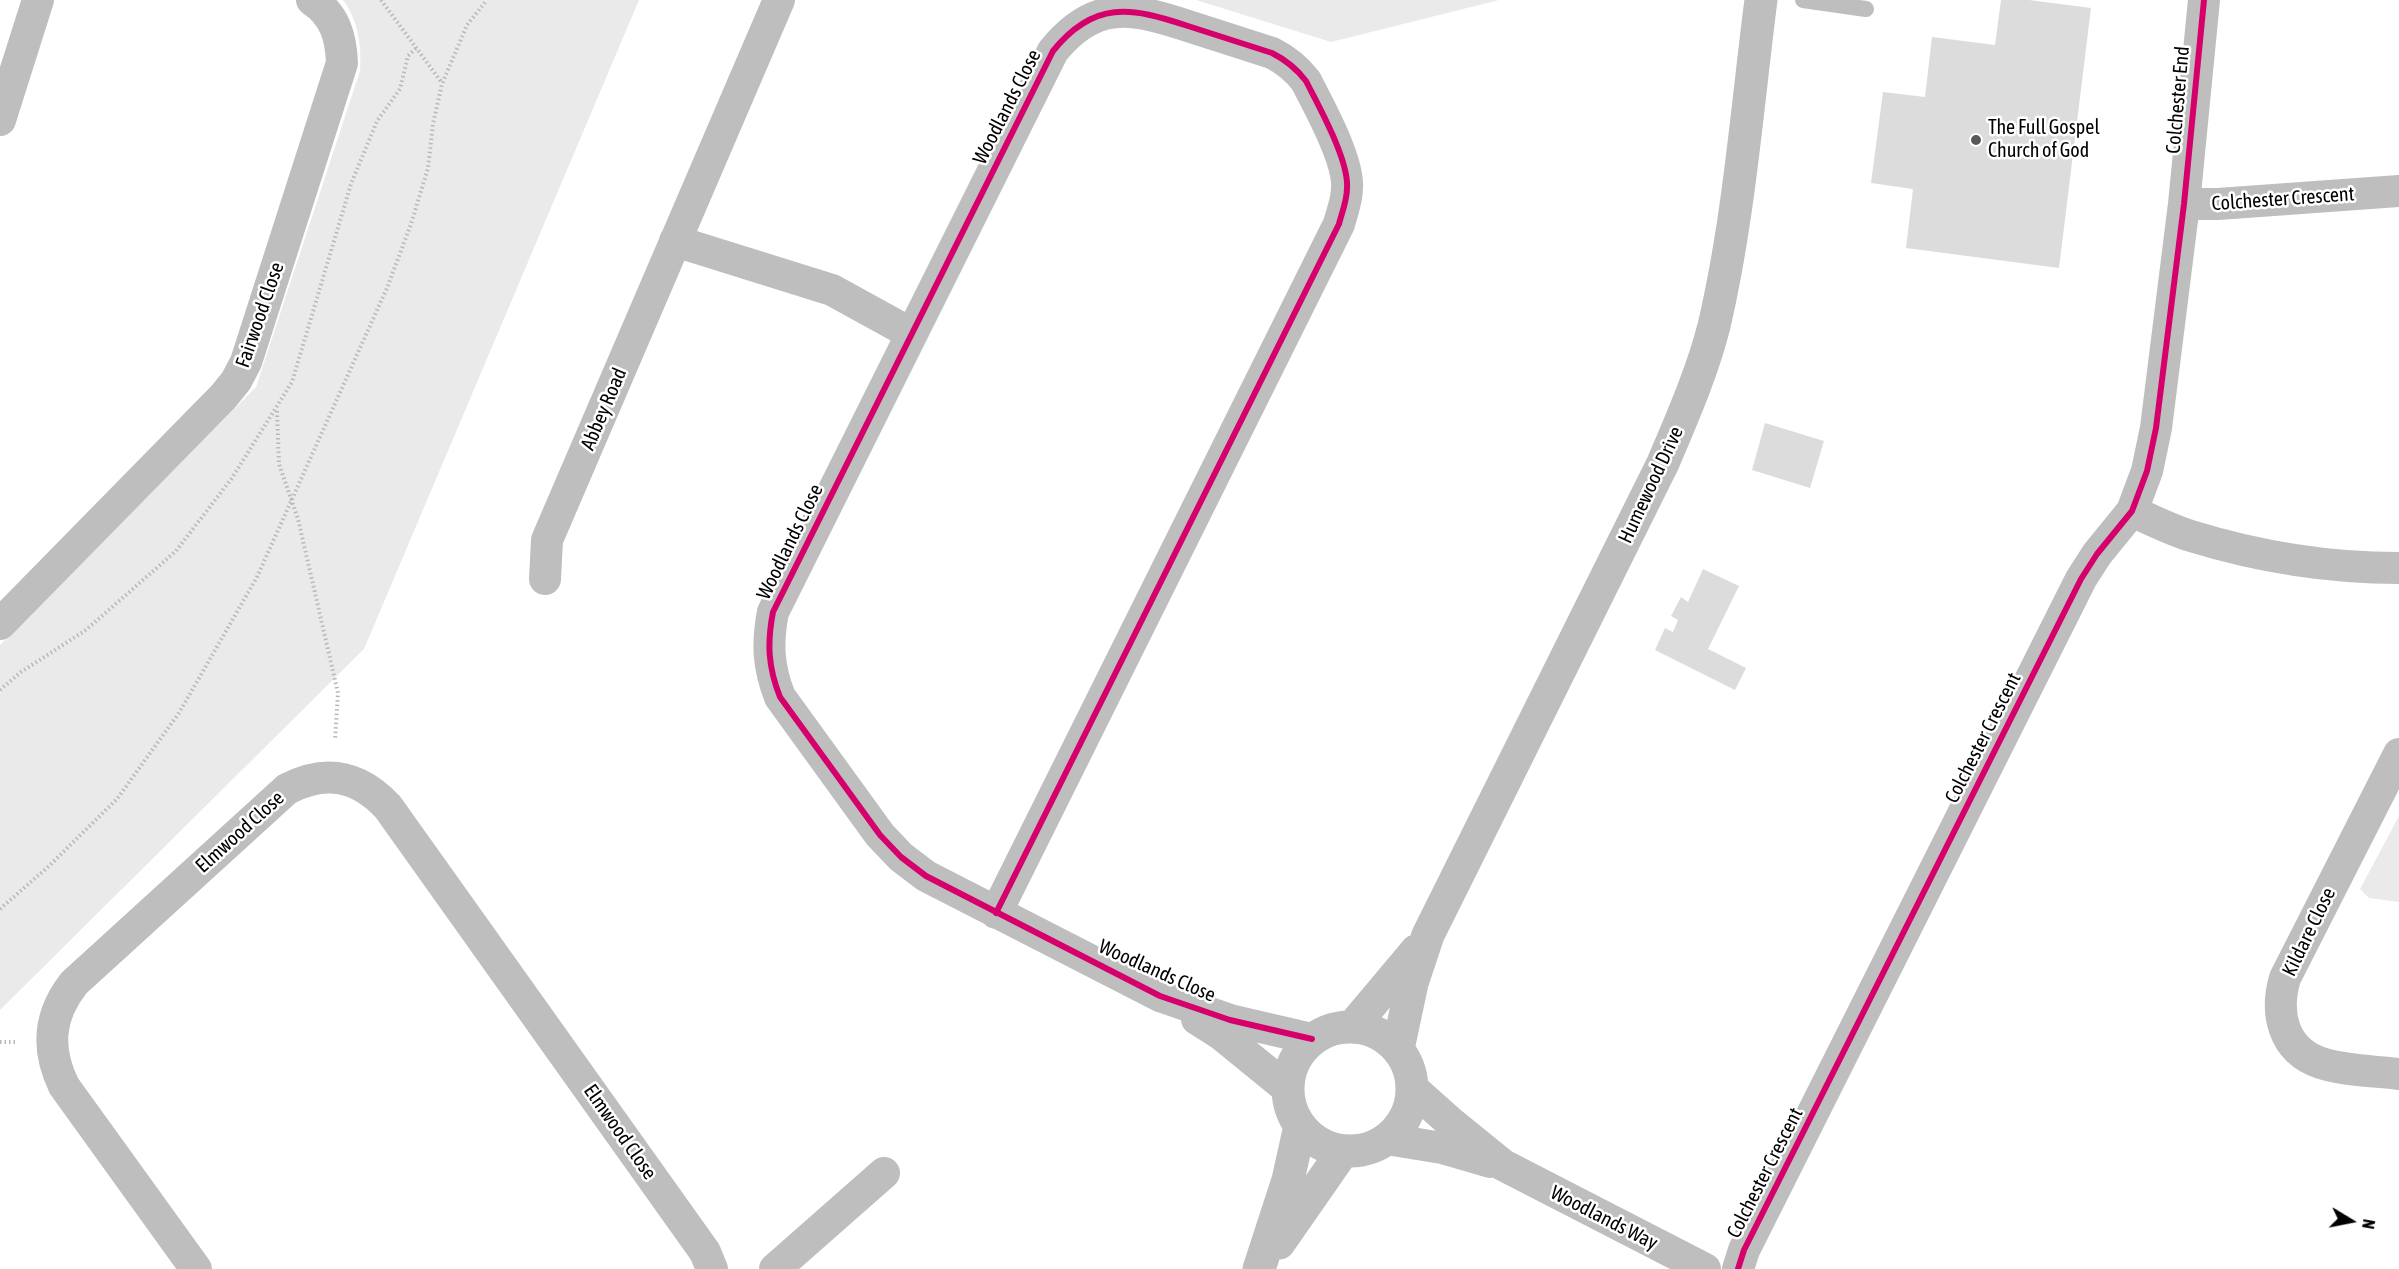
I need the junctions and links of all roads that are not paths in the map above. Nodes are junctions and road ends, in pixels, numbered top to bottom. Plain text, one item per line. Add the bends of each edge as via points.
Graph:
1 (38, 0) edge
2 (312, 0) edge
3 (779, 0) edge
4 (1761, 0) edge
5 (1803, 0) edge
6 (2204, 0) edge
7 (1866, 9) dead end
8 (0, 120) edge
9 (2399, 191) edge
10 (2184, 204) junction
11 (675, 241) junction
12 (912, 334) junction
13 (2132, 511) junction
14 (2399, 568) edge
15 (545, 579) dead end
16 (0, 624) edge
17 (2399, 754) edge
18 (996, 913) junction
19 (1428, 935) junction
20 (1160, 996) junction
21 (1353, 1026) junction
22 (1312, 1039) junction
23 (1398, 1049) junction
24 (2399, 1074) edge
25 (1287, 1088) junction
26 (1412, 1088) junction
27 (1300, 1126) junction
28 (1388, 1139) junction
29 (1343, 1151) junction
30 (1503, 1165) junction
31 (884, 1173) dead end
32 (196, 1269) edge
33 (712, 1269) edge
34 (775, 1269) edge
35 (1260, 1269) edge
36 (1705, 1269) edge
37 (1738, 1269) edge

1 - 8 street
2 - 16 street, Fairwood Close via 328,13 337,29 342,63 246,362 223,397
3 - 11 street, Abbey Road
4 - 19 street, Humewood Drive via 1724,275 1695,387 1664,463
5 - 7 lane
6 - 10 street, Colchester End
9 - 10 street, Colchester Crescent
10 - 13 street, Colchester Crescent via 2156,428 2147,471
11 - 12 street via 832,290
11 - 15 street, Abbey Road via 547,540
12 - 18 street, Woodlands Close via 773,612 768,657 780,697 880,835 926,876
12 - 18 street, Woodlands Close via 1053,51 1077,25 1096,14 1119,8 1142,11 1272,53 1286,60 1306,81 1344,162 1348,186 1339,224
13 - 14 street via 2189,536 2259,554 2322,566
13 - 37 street, Colchester Crescent via 2082,579 1744,1250
17 - 24 street, Kildare Close via 2285,978 2280,1015 2286,1033 2306,1056 2319,1062
18 - 20 street, Woodlands Close
19 - 21 street, Humewood Drive
19 - 23 street, Humewood Drive via 1412,983
20 - 22 street, Woodlands Close via 1230,1020
20 - 25 street, Woodlands Close via 1222,1035
21 - 22 street via 1332,1029
21 - 23 street via 1378,1033
22 - 25 street via 1294,1061
23 - 26 street via 1408,1067
25 - 27 street via 1288,1101
26 - 28 street via 1404,1121
26 - 30 street, Woodlands Way
27 - 29 street via 1319,1143
27 - 35 street
28 - 29 street via 1366,1149
28 - 30 street, Woodlands Way
29 - 35 street
30 - 36 street, Woodlands Way
31 - 34 street
32 - 33 street, Elmwood Close via 64,1086 55,1068 51,1041 56,1016 64,995 74,983 287,789 302,781 334,777 364,786 388,807 705,1252

